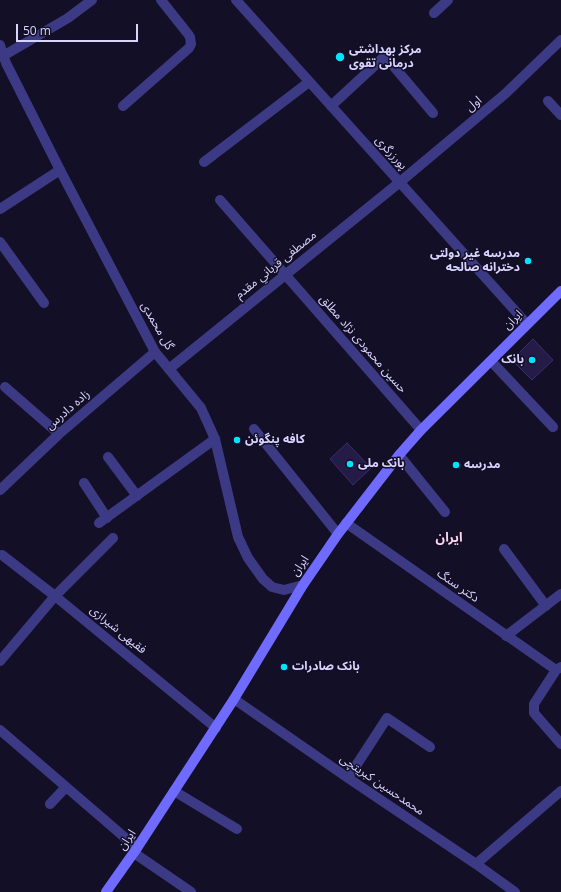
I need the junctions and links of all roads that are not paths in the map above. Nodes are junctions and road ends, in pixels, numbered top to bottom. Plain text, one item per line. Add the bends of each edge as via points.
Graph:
1 (92, 0) edge
2 (161, 0) edge
3 (448, 0) edge
4 (239, 1) edge
5 (434, 14) dead end
6 (561, 40) edge
7 (0, 45) edge
8 (4, 56) junction
9 (310, 82) junction
10 (548, 101) dead end
11 (123, 106) dead end
12 (331, 106) junction
13 (432, 113) dead end
14 (561, 115) edge
15 (204, 162) dead end
16 (60, 170) junction
17 (400, 182) junction
18 (220, 200) dead end
19 (0, 209) edge
20 (0, 242) edge
21 (285, 275) junction
22 (561, 291) edge
23 (44, 303) dead end
24 (527, 324) junction
25 (155, 352) junction
26 (491, 361) junction
27 (169, 369) junction
28 (5, 387) dead end
29 (554, 427) dead end
30 (254, 429) dead end
31 (421, 430) junction
32 (59, 434) junction
33 (215, 439) junction
34 (399, 455) junction
35 (108, 457) dead end
36 (84, 483) dead end
37 (0, 490) edge
38 (137, 496) junction
39 (445, 512) dead end
40 (346, 523) junction
41 (338, 534) junction
42 (113, 538) dead end
43 (504, 549) dead end
44 (2, 555) dead end
45 (303, 585) junction
46 (561, 594) edge
47 (55, 596) junction
48 (546, 606) junction
49 (506, 636) junction
50 (0, 661) edge
51 (558, 668) edge
52 (234, 699) junction
53 (216, 728) junction
54 (0, 730) edge
55 (561, 744) edge
56 (430, 747) dead end
57 (348, 778) junction
58 (66, 787) junction
59 (174, 791) junction
60 (561, 791) edge
61 (50, 804) dead end
62 (237, 829) dead end
63 (135, 851) junction
64 (476, 864) junction
65 (106, 892) edge
66 (191, 892) edge
67 (515, 892) edge

1 - 8 street via 68,18
2 - 11 street via 188,34 191,44
3 - 5 street
4 - 9 street, پورزرگری
6 - 17 street, اول via 505,94
7 - 8 street, گل محمدی
8 - 16 street, گل محمدی
9 - 12 street, پورزرگری
9 - 15 street
10 - 14 street
12 - 13 street via 385,56
12 - 17 street, پورزرگری
16 - 19 street
16 - 25 street, گل محمدی
17 - 21 street, مصطفی قرباني مقدم
17 - 24 street, پورزرگری
18 - 21 street, حسین محمودی نژاد مطلق
20 - 23 street
21 - 27 street, مصطفی قرباني مقدم
21 - 31 street, حسین محمودی نژاد مطلق
22 - 24 main road, ایران
24 - 26 main road, ایران
25 - 27 street, گل محمدی
25 - 32 street, زاده دادرس
26 - 29 street
26 - 31 main road, ایران
27 - 33 street, گل محمدی via 201,408
28 - 32 street
30 - 41 street
31 - 34 main road, ایران
32 - 37 street, زاده دادرس
33 - 38 street
33 - 45 street, گل محمدی via 238,537 248,558 272,587 284,590
34 - 39 street
34 - 40 main road, ایران
35 - 38 street
36 - 38 street via 103,520
40 - 41 main road, ایران
40 - 49 street, دکتر سنگ
41 - 45 main road, ایران
42 - 47 street
43 - 48 street
44 - 47 street, فقیهی شیرازی
45 - 52 main road, ایران
46 - 48 street
47 - 50 street
47 - 53 street, فقیهی شیرازی
48 - 49 street
49 - 51 street, دکتر سنگ
51 - 55 street via 534,704 534,713
52 - 53 main road, ایران
52 - 57 street, محمدحسین کبریتچی
53 - 59 main road, ایران
54 - 58 street
56 - 57 street via 387,718
57 - 64 street, محمدحسین کبریتچی
58 - 61 street
58 - 63 street
59 - 62 street
59 - 63 main road, ایران
60 - 64 street
63 - 65 main road, ایران
63 - 66 street
64 - 67 street, محمدحسین کبریتچی

